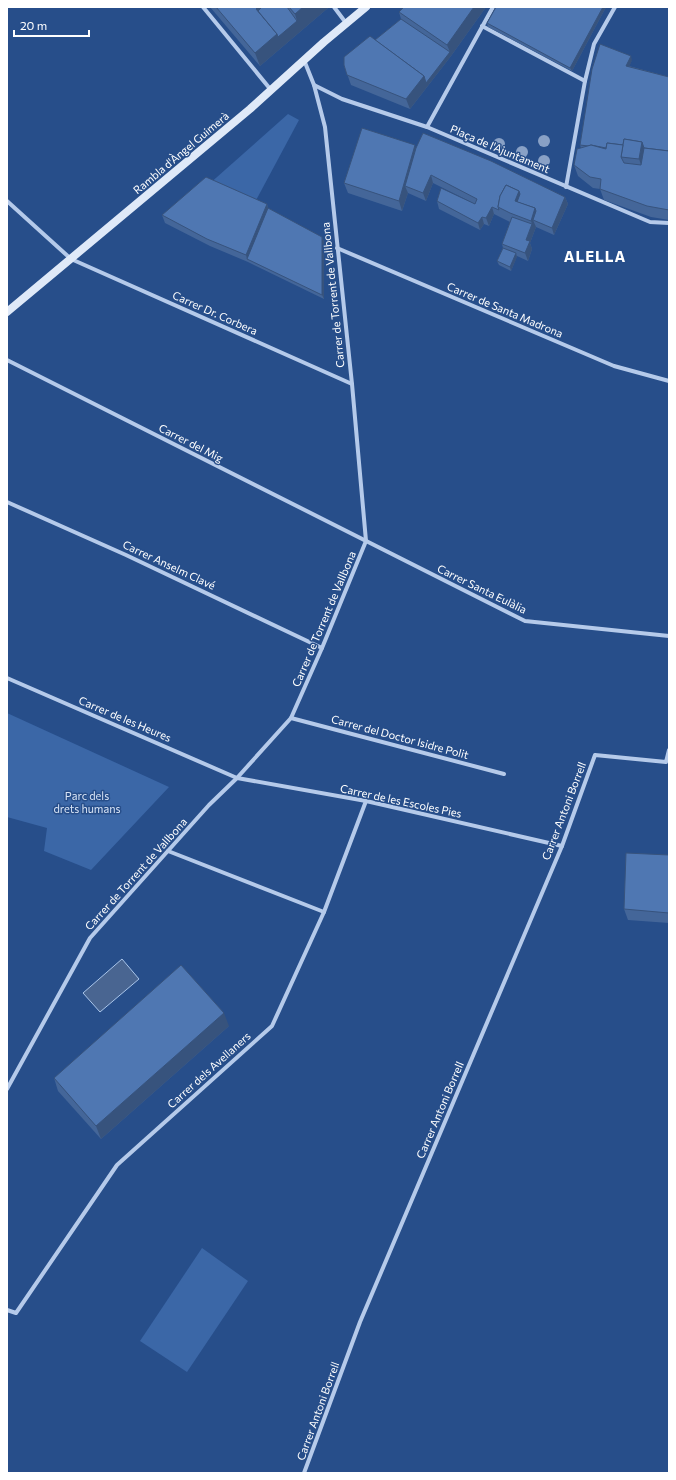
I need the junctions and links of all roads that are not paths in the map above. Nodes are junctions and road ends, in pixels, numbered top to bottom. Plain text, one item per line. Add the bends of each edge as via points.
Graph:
1 (203, 7) edge
2 (334, 7) edge
3 (366, 7) edge
4 (493, 7) edge
5 (615, 7) edge
6 (346, 23) junction
7 (482, 26) junction
8 (304, 60) junction
9 (584, 81) junction
10 (314, 85) junction
11 (271, 90) junction
12 (427, 127) junction
13 (566, 187) junction
14 (7, 201) edge
15 (669, 223) edge
16 (337, 248) junction
17 (71, 259) junction
18 (7, 312) edge
19 (7, 360) edge
20 (669, 381) edge
21 (352, 384) junction
22 (7, 502) edge
23 (366, 541) junction
24 (669, 636) edge
25 (322, 648) junction
26 (7, 678) edge
27 (291, 718) junction
28 (669, 750) edge
29 (504, 774) dead end
30 (236, 778) junction
31 (366, 801) junction
32 (562, 846) junction
33 (168, 851) junction
34 (324, 912) junction
35 (7, 1089) edge
36 (7, 1310) edge
37 (304, 1473) edge

1 - 11 street
2 - 6 street
3 - 6 main road, Rambla d'Àngel Guimerà
4 - 7 street
5 - 9 street via 594,44
6 - 8 main road, Rambla d'Àngel Guimerà
7 - 9 street
7 - 12 street
8 - 10 street, Carrer de Torrent de Vallbona
8 - 11 main road, Rambla d'Àngel Guimerà
9 - 13 street
10 - 12 street, Plaça de l'Ajuntament via 342,99
10 - 16 street, Carrer de Torrent de Vallbona via 324,127
11 - 17 main road, Rambla d'Àngel Guimerà
12 - 13 street, Plaça de l'Ajuntament
13 - 15 street, Plaça de l'Ajuntament via 650,222
14 - 17 street, Carrer Dr. Corbera
16 - 20 street, Carrer de Santa Madrona via 614,366
16 - 21 street, Carrer de Torrent de Vallbona
17 - 18 main road, Rambla d'Àngel Guimerà
17 - 21 street, Carrer Dr. Corbera
19 - 23 street, Carrer del Mig
21 - 23 street, Carrer de Torrent de Vallbona
22 - 25 street, Carrer Anselm Clavé
23 - 24 street, Carrer Santa Eulàlia via 525,621
23 - 25 street, Carrer de Torrent de Vallbona
25 - 27 street, Carrer de Torrent de Vallbona
26 - 30 street, Carrer de les Heures
27 - 29 street, Carrer del Doctor Isidre Polit
27 - 30 street, Carrer de Torrent de Vallbona
28 - 32 street, Carrer Antoni Borrell via 666,762 595,755
30 - 31 street, Carrer de les Escoles Pies
30 - 33 street, Carrer de Torrent de Vallbona
31 - 32 street, Carrer de les Escoles Pies
31 - 34 street, Carrer dels Avellaners
32 - 37 street, Carrer Antoni Borrell via 360,1322
33 - 34 street
33 - 35 street, Carrer de Torrent de Vallbona via 90,938
34 - 36 street, Carrer dels Avellaners via 272,1026 117,1165 16,1313

